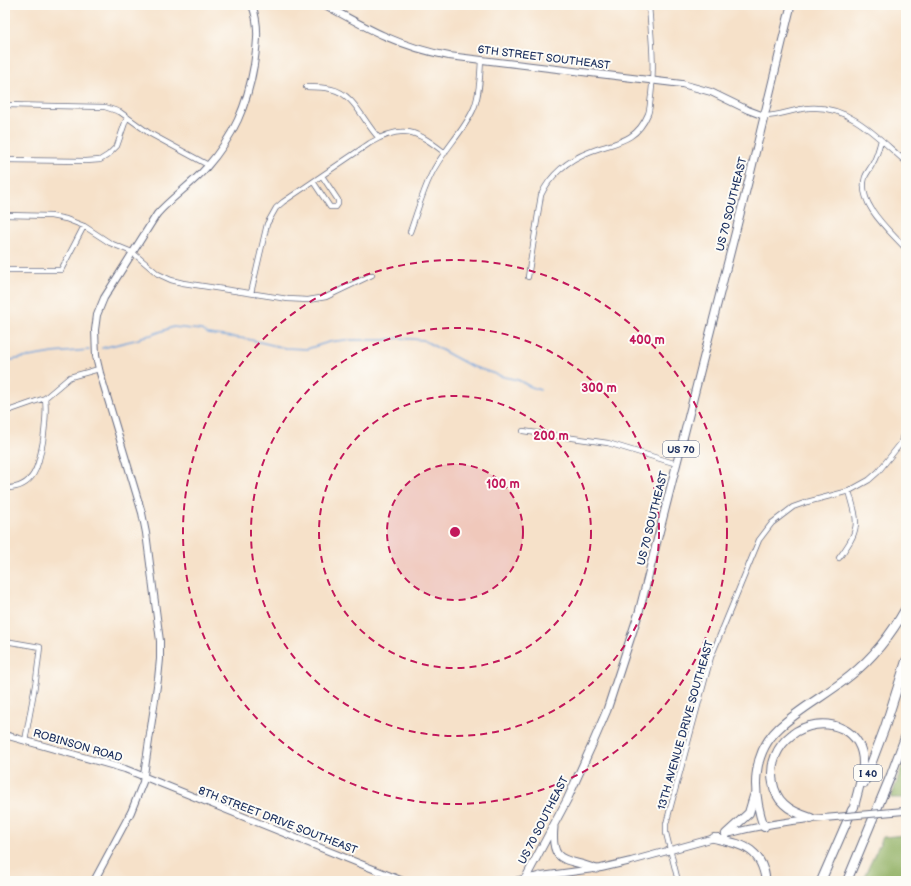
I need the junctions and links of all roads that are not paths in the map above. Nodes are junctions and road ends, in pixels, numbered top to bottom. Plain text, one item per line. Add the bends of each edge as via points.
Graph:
1 (252, 5) edge
2 (325, 5) edge
3 (648, 5) edge
4 (791, 5) edge
5 (481, 60) junction
6 (653, 80) junction
7 (306, 87) dead end
8 (5, 106) edge
9 (127, 116) junction
10 (764, 116) junction
11 (379, 138) junction
12 (881, 140) junction
13 (445, 153) junction
14 (5, 160) edge
15 (906, 162) edge
16 (208, 165) junction
17 (322, 176) junction
18 (314, 182) junction
19 (5, 215) edge
20 (84, 226) junction
21 (410, 232) dead end
22 (906, 249) edge
23 (132, 252) junction
24 (5, 270) edge
25 (372, 275) dead end
26 (528, 277) dead end
27 (251, 293) junction
28 (99, 369) junction
29 (45, 398) junction
30 (5, 412) edge
31 (906, 422) edge
32 (523, 431) dead end
33 (677, 464) junction
34 (5, 488) edge
35 (849, 491) junction
36 (839, 558) dead end
37 (906, 608) edge
38 (5, 641) edge
39 (906, 661) edge
40 (5, 735) edge
41 (906, 735) edge
42 (25, 741) junction
43 (144, 778) junction
44 (755, 787) junction
45 (854, 808) junction
46 (905, 811) edge
47 (811, 819) junction
48 (555, 823) junction
49 (764, 827) junction
50 (726, 834) junction
51 (714, 838) junction
52 (669, 850) junction
53 (596, 869) junction
54 (525, 879) edge
55 (539, 879) edge
56 (94, 881) edge
57 (403, 881) edge
58 (514, 881) edge
59 (678, 881) edge
60 (766, 881) edge
61 (821, 881) edge
62 (847, 881) edge

1 - 16 street via 258,33 248,95 230,134
2 - 5 street, 6TH STREET SOUTHEAST via 404,45 428,52
3 - 6 street
4 - 10 main road, US 70 SOUTHEAST / US 70
5 - 6 street, 6TH STREET SOUTHEAST
5 - 13 street via 474,106
6 - 10 street, 6TH STREET SOUTHEAST via 702,89
6 - 26 street via 648,113 637,133 628,139 578,157 546,183 541,195
7 - 11 street via 330,88 342,93 352,102
8 - 9 street via 106,107
9 - 14 street via 117,146 104,158 95,161
9 - 16 street via 149,133
10 - 12 street via 779,116 809,108 828,109 853,118
10 - 33 main road, US 70 SOUTHEAST / US 70
11 - 13 street via 395,131 408,131
11 - 17 street
12 - 15 street
12 - 22 street via 876,158 866,176 865,190 875,214
13 - 21 street via 431,174
16 - 23 street via 164,206
17 - 18 street
17 - 18 street via 338,200 336,207 330,207
18 - 27 street via 283,202 271,215 266,224
19 - 20 street via 58,217
20 - 23 street via 110,243
20 - 24 street via 62,270
23 - 27 street via 158,274 171,280
23 - 28 street via 104,298 97,315 95,345
25 - 27 street via 326,297 314,299 288,299
28 - 29 street via 70,377
28 - 43 street via 142,513 160,641 158,679
29 - 30 street
29 - 34 street via 46,419 37,469 26,483
31 - 35 street, 13TH AVENUE DRIVE SOUTHEAST via 900,443 878,472 865,483
32 - 33 street via 603,442
33 - 48 main road, US 70 SOUTHEAST / US 70 via 647,584 618,680 589,751
35 - 36 street via 856,523 854,536
35 - 52 street, 13TH AVENUE DRIVE SOUTHEAST via 793,507 772,523 759,540 707,671 666,824
37 - 44 highway via 891,633 869,659 771,736 759,759
38 - 42 street via 40,647
39 - 45 highway, I 40
40 - 42 street, ROBINSON ROAD
41 - 62 highway, I 40
42 - 43 street, ROBINSON ROAD via 125,769
43 - 56 street via 131,812
43 - 57 street, 8TH STREET DRIVE SOUTHEAST
44 - 49 highway
44 - 50 highway via 749,813
45 - 47 highway via 863,769 859,743 851,734 838,727 824,724 807,726 791,735 778,750 773,763 772,779 784,804
45 - 61 highway, I 40
46 - 47 street, bridge
47 - 49 street
48 - 53 main road via 554,846 561,858
48 - 54 main road, US 70 SOUTHEAST / US 70
49 - 50 street
50 - 51 street
51 - 52 street
51 - 60 highway via 749,848 760,863
52 - 53 street
52 - 59 street, 13TH AVENUE DRIVE SOUTHEAST
53 - 55 street
54 - 55 street
54 - 58 street

